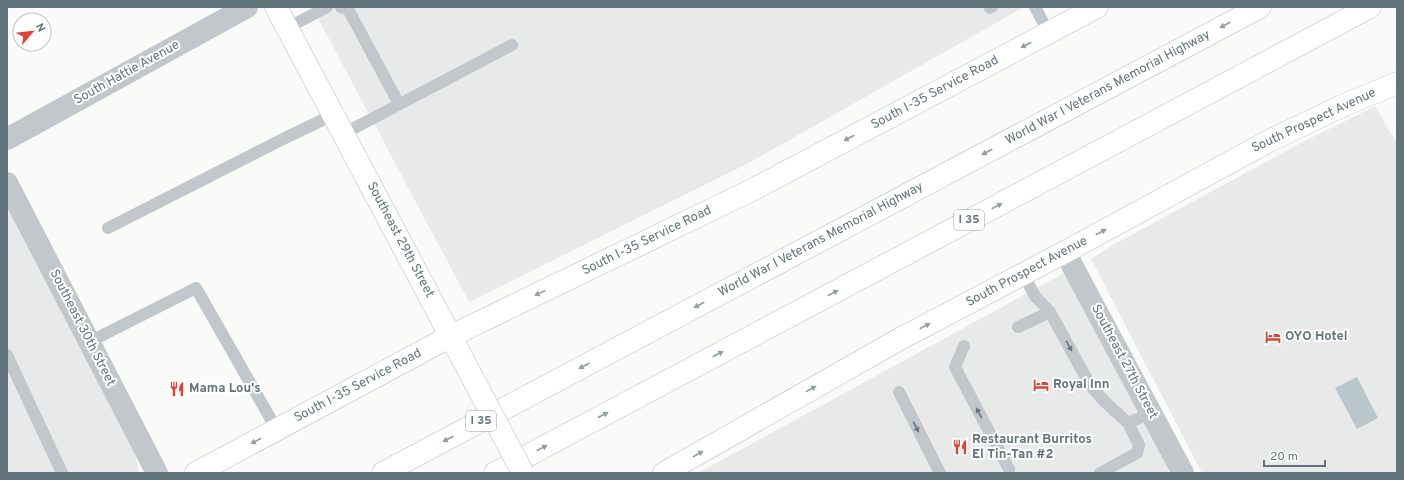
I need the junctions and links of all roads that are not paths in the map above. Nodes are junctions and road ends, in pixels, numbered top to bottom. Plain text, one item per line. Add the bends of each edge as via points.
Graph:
1 (248, 7) edge
2 (276, 7) edge
3 (327, 7) edge
4 (341, 7) edge
5 (1035, 7) edge
6 (1098, 7) edge
7 (1260, 7) edge
8 (1370, 7) edge
9 (287, 28) junction
10 (1049, 33) junction
11 (512, 44) dead end
12 (1397, 83) edge
13 (400, 104) junction
14 (338, 124) junction
15 (7, 139) edge
16 (7, 183) edge
17 (108, 228) dead end
18 (1065, 252) junction
19 (1023, 274) junction
20 (1050, 312) junction
21 (1018, 328) dead end
22 (451, 336) junction
23 (89, 342) junction
24 (964, 346) dead end
25 (7, 355) edge
26 (899, 392) dead end
27 (1151, 413) junction
28 (1128, 423) junction
29 (277, 430) junction
30 (62, 473) edge
31 (157, 473) edge
32 (196, 473) edge
33 (383, 473) edge
34 (495, 473) edge
35 (523, 473) edge
36 (664, 473) edge
37 (940, 473) edge
38 (1009, 473) edge
39 (1100, 473) edge
40 (1183, 473) edge

1 - 15 street, South Hattie Avenue
2 - 9 main road, Southeast 29th Street
3 - 9 lane
4 - 13 lane via 348,9
5 - 10 lane
6 - 10 main road, South I-35 Service Road
7 -> 33 main road, World War I Veterans Memorial Highway / I 35
34 -> 8 main road, I 35
9 - 14 main road, Southeast 29th Street
10 -> 22 main road, South I-35 Service Road via 756,188
11 - 13 lane
18 -> 12 main road, South Prospect Avenue via 1269,141
13 - 14 lane
14 - 17 lane via 286,138
14 - 22 main road, Southeast 29th Street
16 - 23 street, Southeast 30th Street
18 - 19 main road, South Prospect Avenue
18 - 27 street, Southeast 27th Street
19 - 20 lane via 1035,296
36 -> 19 main road, South Prospect Avenue via 898,340
20 - 21 lane
20 -> 28 lane via 1090,384
22 - 29 main road, South I-35 Service Road
22 - 35 main road, Southeast 29th Street, bridge
23 - 29 lane via 196,288
23 - 31 street, Southeast 30th Street
38 -> 24 lane via 955,367
25 - 30 lane
26 -> 37 lane
27 - 28 lane
27 - 40 street, Southeast 27th Street
28 - 39 lane via 1139,445 1137,453
29 -> 32 main road, South I-35 Service Road

